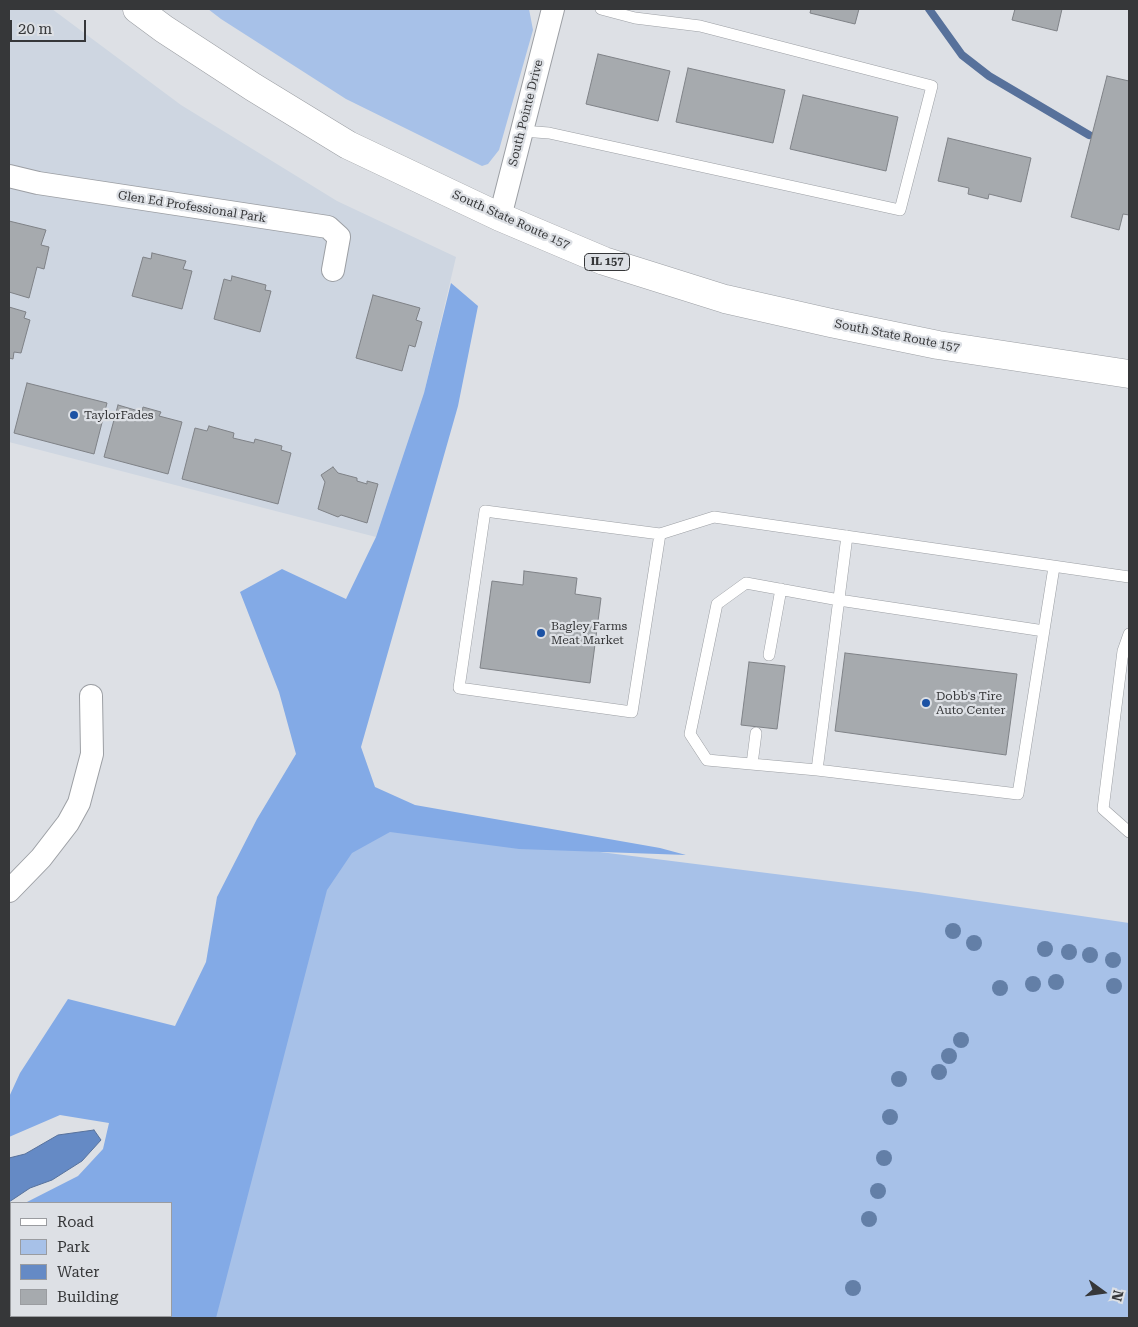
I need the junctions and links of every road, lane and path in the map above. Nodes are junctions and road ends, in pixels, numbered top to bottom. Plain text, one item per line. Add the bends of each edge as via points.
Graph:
1 (137, 9) edge
2 (553, 9) edge
3 (601, 9) edge
4 (522, 131) junction
5 (9, 176) edge
6 (500, 217) junction
7 (333, 270) dead end
8 (1129, 374) edge
9 (660, 534) junction
10 (847, 536) junction
11 (1054, 567) junction
12 (1129, 577) edge
13 (781, 589) junction
14 (839, 600) junction
15 (1044, 630) junction
16 (1129, 634) edge
17 (1126, 652) edge
18 (769, 656) dead end
19 (91, 696) dead end
20 (756, 733) dead end
21 (752, 764) junction
22 (817, 770) junction
23 (1129, 832) edge
24 (9, 891) edge

1 - 6 main road, South State Route 157 / IL 157 via 253,87 348,145
2 - 4 street, South Pointe Drive
3 - 4 lane via 634,18 700,26 932,86 900,210 549,133
4 - 6 street, South Pointe Drive
5 - 7 street, Glen Ed Professional Park via 328,227 339,237
6 - 8 main road, South State Route 157 / IL 157 via 604,261 725,299 938,345
9 - 9 lane via 485,511 459,688 632,712
9 - 10 lane via 714,516
10 - 11 lane
10 - 14 lane
11 - 12 lane
11 - 15 lane
13 - 14 lane
13 - 18 lane
13 - 21 lane via 746,583 717,604 690,734 707,760
14 - 15 lane
14 - 22 lane
15 - 22 lane via 1018,794
16 - 17 lane
17 - 23 lane via 1103,809
19 - 24 street via 92,754 79,803 41,858
20 - 21 lane
21 - 22 lane

